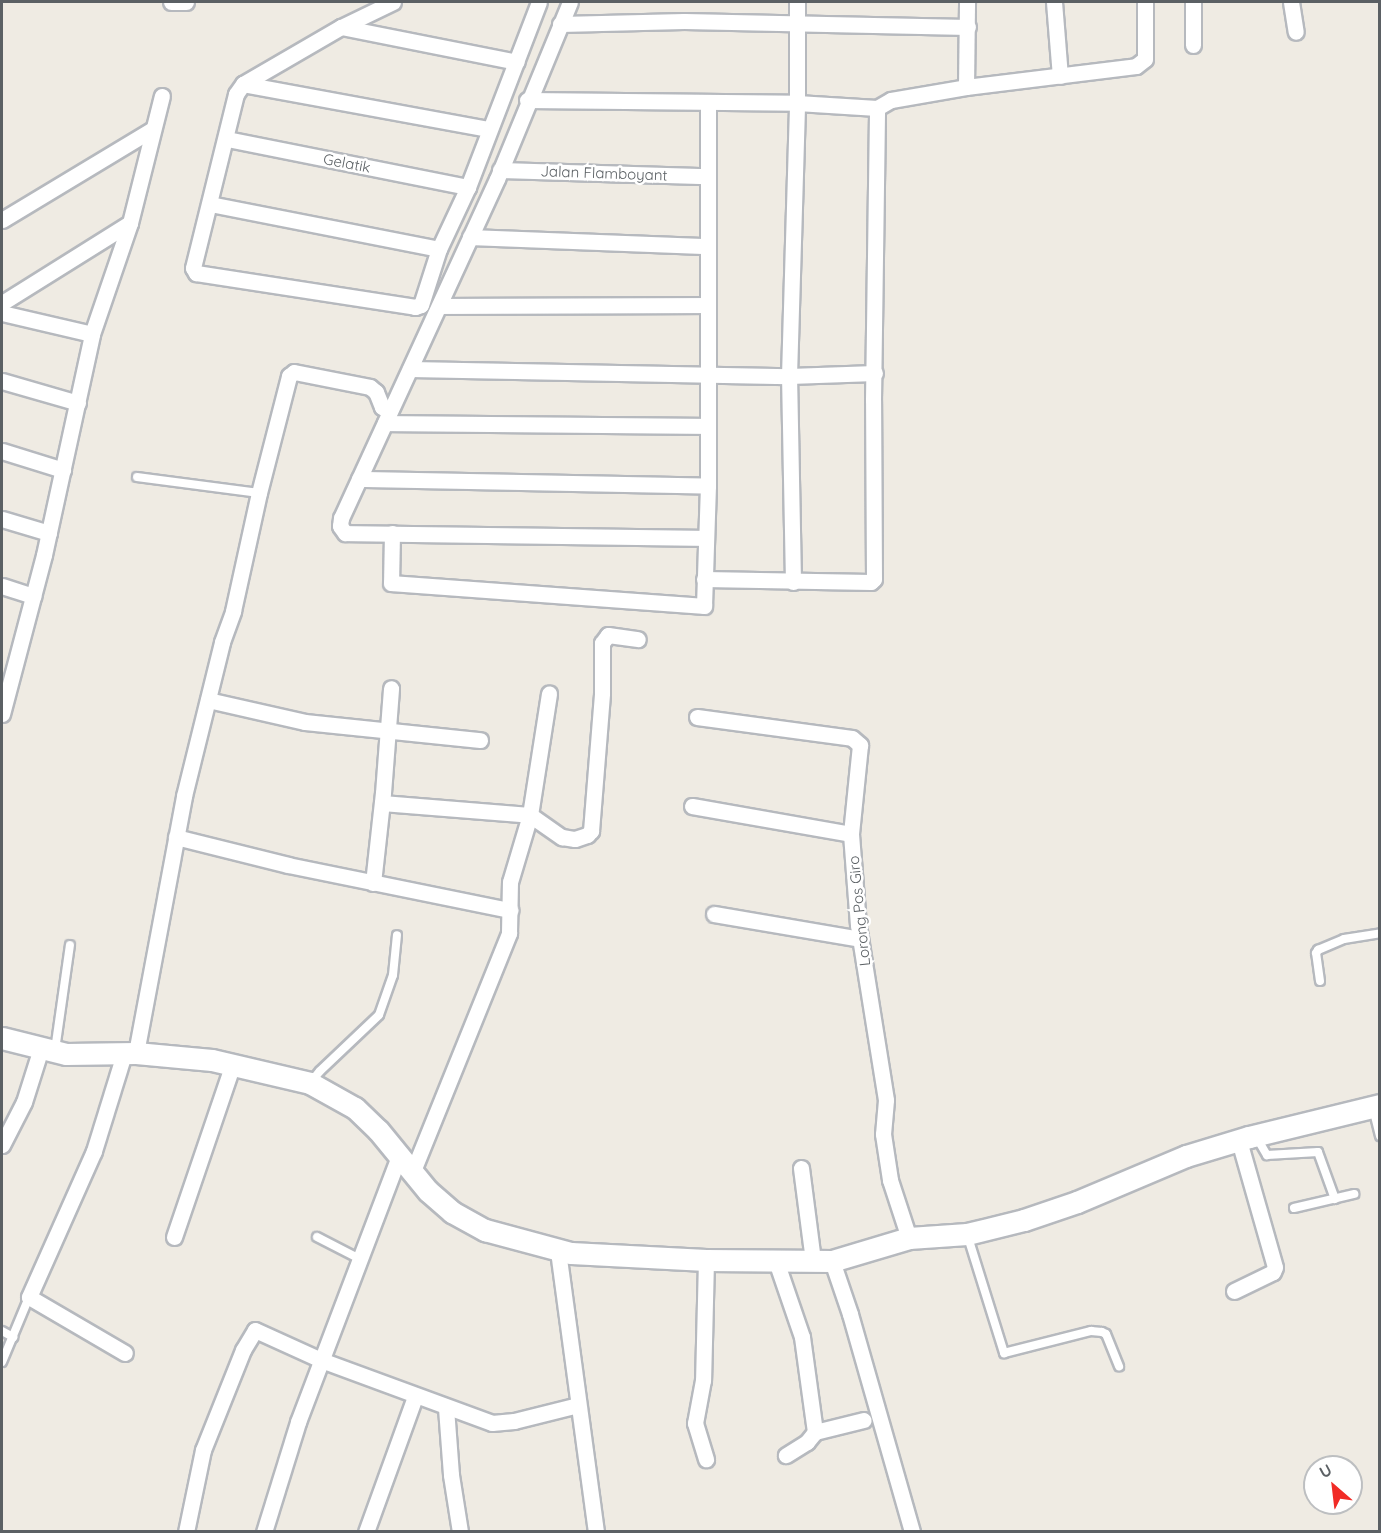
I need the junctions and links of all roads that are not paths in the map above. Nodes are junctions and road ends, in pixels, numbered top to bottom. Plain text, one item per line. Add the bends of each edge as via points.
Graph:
1 (171, 2) edge
2 (186, 2) edge
3 (393, 2) edge
4 (539, 2) edge
5 (570, 2) edge
6 (797, 2) edge
7 (967, 2) edge
8 (1054, 2) edge
9 (1145, 2) edge
10 (1193, 2) edge
11 (1292, 2) edge
12 (560, 24) junction
13 (798, 25) junction
14 (341, 27) junction
15 (968, 27) junction
16 (1296, 32) dead end
17 (1193, 45) dead end
18 (517, 62) junction
19 (1060, 76) junction
20 (243, 84) junction
21 (966, 87) junction
22 (162, 96) dead end
23 (527, 100) junction
24 (708, 103) junction
25 (797, 103) junction
26 (877, 108) junction
27 (153, 129) junction
28 (489, 129) junction
29 (227, 139) junction
30 (500, 170) junction
31 (708, 176) junction
32 (468, 187) junction
33 (210, 204) junction
34 (2, 220) edge
35 (130, 223) junction
36 (470, 237) junction
37 (708, 246) junction
38 (439, 249) junction
39 (2, 303) edge
40 (708, 305) junction
41 (441, 306) junction
42 (2, 313) edge
43 (92, 334) junction
44 (410, 369) junction
45 (707, 372) junction
46 (875, 373) junction
47 (789, 376) junction
48 (2, 381) edge
49 (78, 403) junction
50 (387, 418) junction
51 (707, 426) junction
52 (2, 451) edge
53 (63, 470) junction
54 (137, 477) dead end
55 (359, 479) junction
56 (708, 486) junction
57 (259, 493) junction
58 (2, 519) edge
59 (49, 533) junction
60 (392, 533) junction
61 (704, 538) junction
62 (704, 579) junction
63 (793, 582) junction
64 (2, 586) edge
65 (33, 596) junction
66 (638, 639) dead end
67 (391, 688) dead end
68 (549, 693) dead end
69 (208, 700) junction
70 (2, 714) edge
71 (697, 717) dead end
72 (386, 732) junction
73 (480, 740) dead end
74 (382, 803) junction
75 (692, 806) dead end
76 (530, 815) junction
77 (851, 834) junction
78 (176, 837) junction
79 (373, 883) junction
80 (510, 910) junction
81 (714, 914) dead end
82 (1380, 933) edge
83 (397, 935) dead end
84 (860, 939) junction
85 (70, 945) dead end
86 (1320, 981) dead end
87 (2, 1038) edge
88 (48, 1050) junction
89 (130, 1053) junction
90 (233, 1065) junction
91 (310, 1083) junction
92 (1376, 1106) edge
93 (1380, 1136) edge
94 (1247, 1138) junction
95 (2, 1145) edge
96 (406, 1164) junction
97 (801, 1168) dead end
98 (1354, 1194) dead end
99 (1335, 1199) junction
100 (1294, 1208) dead end
101 (967, 1234) junction
102 (174, 1237) dead end
103 (317, 1237) dead end
104 (909, 1238) junction
105 (558, 1251) junction
106 (360, 1259) junction
107 (706, 1260) junction
108 (776, 1261) junction
109 (822, 1261) junction
110 (1234, 1291) dead end
111 (29, 1297) junction
112 (2, 1331) edge
113 (14, 1337) junction
114 (125, 1353) dead end
115 (321, 1360) junction
116 (2, 1362) edge
117 (1119, 1366) dead end
118 (415, 1397) junction
119 (578, 1405) junction
120 (446, 1408) junction
121 (864, 1420) dead end
122 (815, 1432) junction
123 (786, 1455) dead end
124 (706, 1460) dead end
125 (186, 1532) edge
126 (264, 1532) edge
127 (366, 1532) edge
128 (460, 1532) edge
129 (596, 1532) edge
130 (912, 1532) edge

1 - 2 street
3 - 14 street
4 - 18 street
5 - 12 street
6 - 13 street
7 - 15 street
8 - 19 street
9 - 19 street via 1146,50 1140,64
10 - 17 street
11 - 16 street
12 - 13 street via 684,21
12 - 23 street
13 - 15 street
13 - 25 street
14 - 18 street
14 - 20 street
15 - 21 street
18 - 28 street
19 - 21 street
20 - 28 street
20 - 29 street via 236,94
21 - 26 street via 891,100
22 - 27 street
23 - 24 street
23 - 30 street
24 - 25 street
24 - 31 street
25 - 26 street
25 - 47 street
26 - 46 street
27 - 34 street
27 - 35 street
28 - 32 street
29 - 32 street, Gelatik
29 - 33 street
30 - 31 street, Jalan Flamboyant
30 - 36 street
31 - 37 street
32 - 38 street
33 - 38 street
33 - 38 street via 193,268 200,275 415,307 423,302
35 - 39 street
35 - 43 street
36 - 37 street
36 - 41 street
37 - 40 street
40 - 41 street
40 - 45 street
41 - 44 street
42 - 43 street
43 - 49 street
44 - 45 street
44 - 50 street
45 - 47 street
45 - 51 street
46 - 47 street
46 - 63 street via 874,579
47 - 63 street
48 - 49 street
49 - 53 street
50 - 51 street
50 - 55 street
50 - 57 street via 370,387 292,372
51 - 56 street
52 - 53 street
53 - 59 street
54 - 57 lane
55 - 56 street
55 - 60 street via 341,518 341,530
56 - 61 street
57 - 69 street
58 - 59 street
59 - 65 street
60 - 61 street
60 - 62 street via 391,584 699,607 705,602
61 - 62 street
62 - 63 street
64 - 65 street
65 - 70 street
66 - 76 street via 608,635 602,643 591,831 581,838 562,837
67 - 72 street
68 - 76 street
69 - 72 street via 305,722
69 - 78 street
71 - 77 street, Lorong Pos Giro via 852,738 858,742
72 - 73 street
72 - 74 street
74 - 76 street
74 - 79 street
75 - 77 street
76 - 80 street via 510,882
77 - 84 street, Lorong Pos Giro
78 - 79 street
78 - 89 street
79 - 80 street
80 - 96 street via 509,933 493,977
81 - 84 street
82 - 86 lane via 1344,939 1318,950
83 - 91 lane via 393,975 379,1015
84 - 104 street, Lorong Pos Giro via 886,1100 883,1134 888,1168
85 - 88 lane
87 - 88 main road
88 - 89 main road via 66,1054
88 - 95 street
89 - 90 main road
89 - 111 street via 94,1151
90 - 91 main road
90 - 102 street
91 - 96 main road via 355,1108
92 - 93 lane
92 - 94 main road
94 - 99 lane via 1267,1155 1318,1152
94 - 101 main road via 1186,1156 1077,1202
94 - 110 street via 1275,1267 1273,1272
96 - 105 main road via 452,1212 485,1230
96 - 106 street
97 - 109 street
98 - 99 lane
99 - 100 lane
101 - 104 main road
101 - 117 lane via 1004,1353 1091,1331 1102,1332
103 - 106 lane
104 - 109 main road
105 - 107 main road
105 - 119 street
106 - 115 street
107 - 108 main road
107 - 124 street via 703,1380 695,1423
108 - 109 main road
108 - 122 street via 802,1337
109 - 130 street via 850,1314
111 - 113 lane
111 - 114 street
112 - 113 lane
113 - 116 lane
115 - 118 street
115 - 125 street via 259,1330 251,1333 203,1450
115 - 126 street
118 - 120 street
118 - 127 street
119 - 120 street via 492,1423
119 - 129 street
120 - 128 street
121 - 122 street
122 - 123 street

